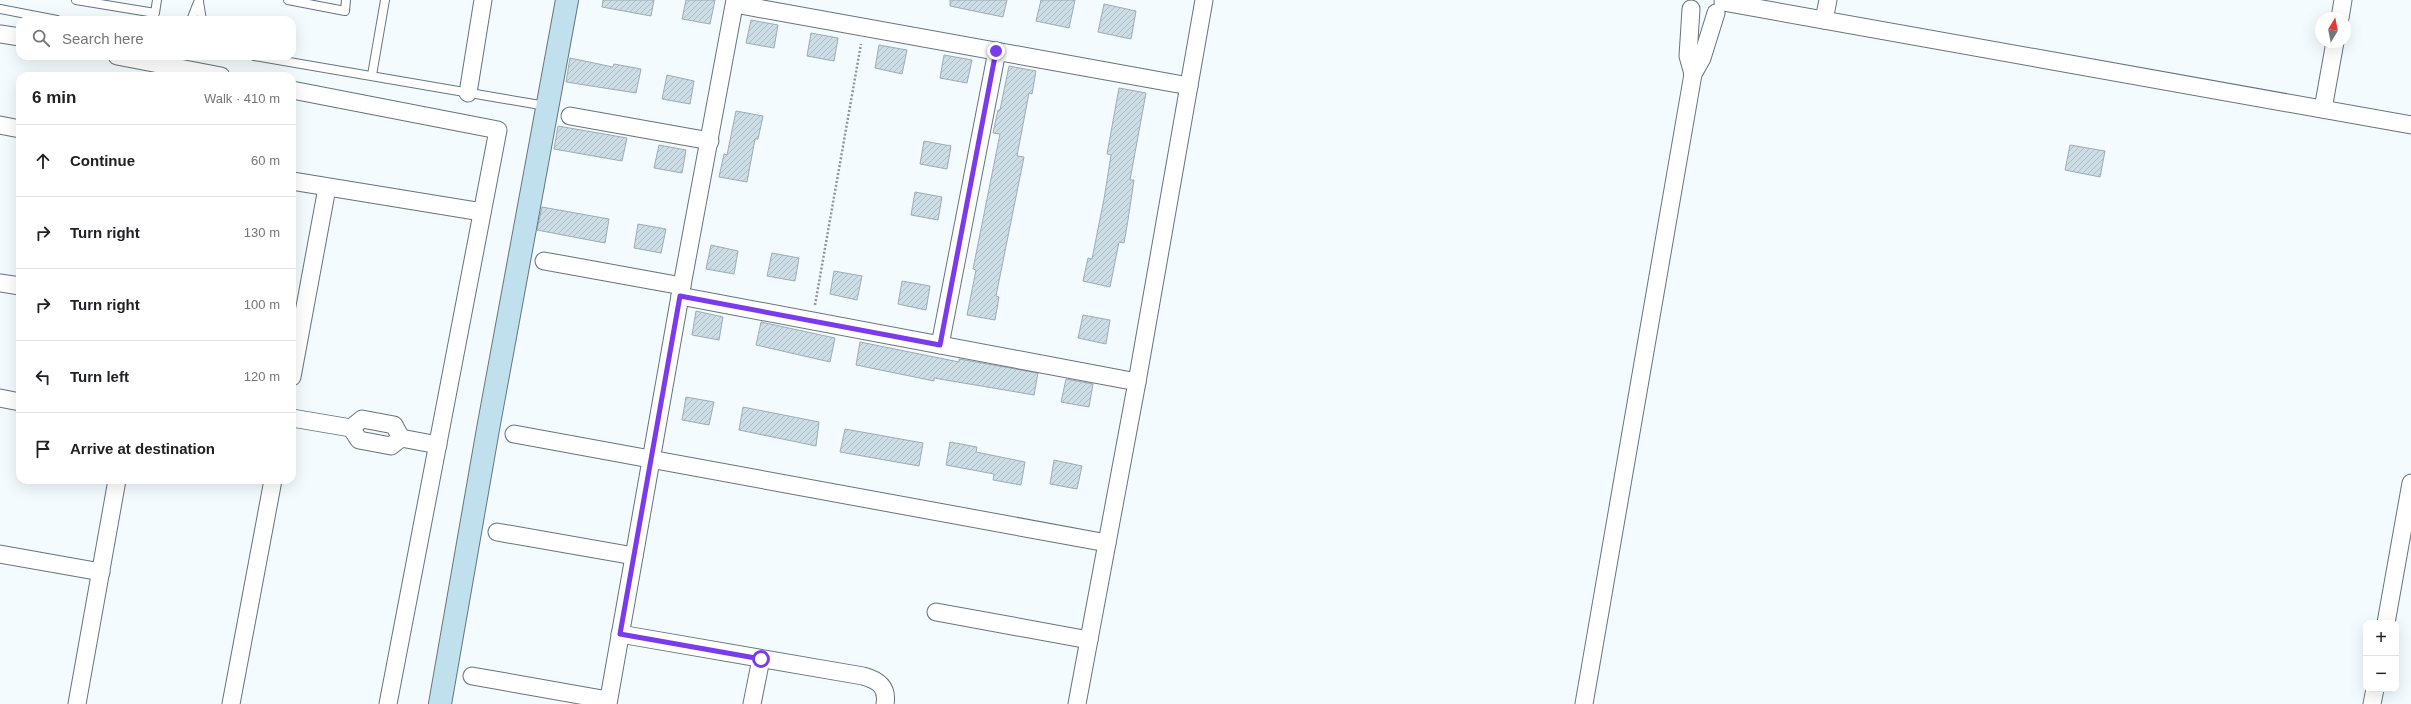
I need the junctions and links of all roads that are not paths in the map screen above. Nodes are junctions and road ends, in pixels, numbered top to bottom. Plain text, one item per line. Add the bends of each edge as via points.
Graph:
1 (76, 0) edge
2 (158, 0) edge
3 (292, 0) edge
4 (346, 0) edge
5 (385, 0) edge
6 (483, 0) edge
7 (567, 0) edge
8 (1204, 0) edge
9 (1828, 0) edge
10 (2343, 0) edge
11 (199, 1) edge
12 (735, 2) edge
13 (1690, 4) edge
14 (1721, 5) edge
15 (0, 9) edge
16 (2341, 12) edge
17 (36, 16) edge
18 (193, 16) edge
19 (201, 16) edge
20 (1824, 20) junction
21 (0, 34) edge
22 (16, 37) edge
23 (2334, 48) edge
24 (996, 51) junction
25 (138, 60) edge
26 (279, 60) edge
27 (200, 72) edge
28 (1693, 74) junction
29 (372, 75) junction
30 (1189, 86) junction
31 (296, 91) edge
32 (468, 93) junction
33 (547, 106) junction
34 (2323, 109) junction
35 (570, 116) dead end
36 (0, 125) edge
37 (2411, 125) edge
38 (16, 128) edge
39 (710, 141) junction
40 (296, 182) edge
41 (327, 188) junction
42 (482, 212) junction
43 (544, 261) dead end
44 (0, 283) edge
45 (16, 285) edge
46 (681, 291) junction
47 (940, 345) junction
48 (296, 355) edge
49 (1137, 382) junction
50 (0, 398) edge
51 (16, 401) edge
52 (296, 419) edge
53 (514, 434) dead end
54 (438, 445) junction
55 (652, 458) junction
56 (2411, 483) edge
57 (116, 484) edge
58 (272, 484) edge
59 (497, 532) dead end
60 (1107, 543) junction
61 (0, 554) edge
62 (634, 556) junction
63 (101, 572) junction
64 (936, 612) dead end
65 (2387, 620) edge
66 (620, 634) junction
67 (1089, 640) junction
68 (761, 659) junction
69 (472, 676) dead end
70 (2374, 692) edge
71 (608, 702) edge
72 (77, 704) edge
73 (231, 704) edge
74 (388, 704) edge
75 (440, 704) edge
76 (752, 704) edge
77 (885, 704) edge
78 (1077, 704) edge
79 (1584, 704) edge
80 (2372, 704) edge

1 - 2 lane via 155,13
3 - 4 lane via 344,11
5 - 29 lane
6 - 32 street
7 - 33 street
8 - 30 street
9 - 20 street
10 - 16 street
11 - 18 lane
11 - 19 lane
12 - 24 street
12 - 39 street
13 - 14 street via 1700,16 1711,16
13 - 28 street via 1688,56
14 - 20 street
14 - 28 street via 1702,58
15 - 17 lane
20 - 34 street
21 - 22 street
23 - 34 street
24 - 30 street
24 - 47 street
25 - 27 street
26 - 29 lane
28 - 79 street
29 - 32 lane
30 - 49 street
31 - 42 street via 498,130
32 - 33 lane
33 - 75 street
34 - 37 street
35 - 39 street
36 - 38 street
39 - 46 street
40 - 41 street
41 - 42 street
41 - 48 street
42 - 54 street
43 - 46 street
44 - 45 street
46 - 47 street via 812,321
46 - 55 street
47 - 49 street
49 - 60 street
50 - 51 street
52 - 54 street via 351,428 362,419 369,420 394,425 401,438
53 - 55 street
54 - 74 street
55 - 60 street
55 - 62 street
56 - 65 street
57 - 63 street
58 - 73 street
59 - 62 street
60 - 67 street
61 - 63 street
62 - 66 street
63 - 72 street
64 - 67 street
66 - 68 street
66 - 71 street
67 - 78 street
68 - 76 street
68 - 77 street via 875,679 882,685 887,696
69 - 71 street
70 - 80 street

